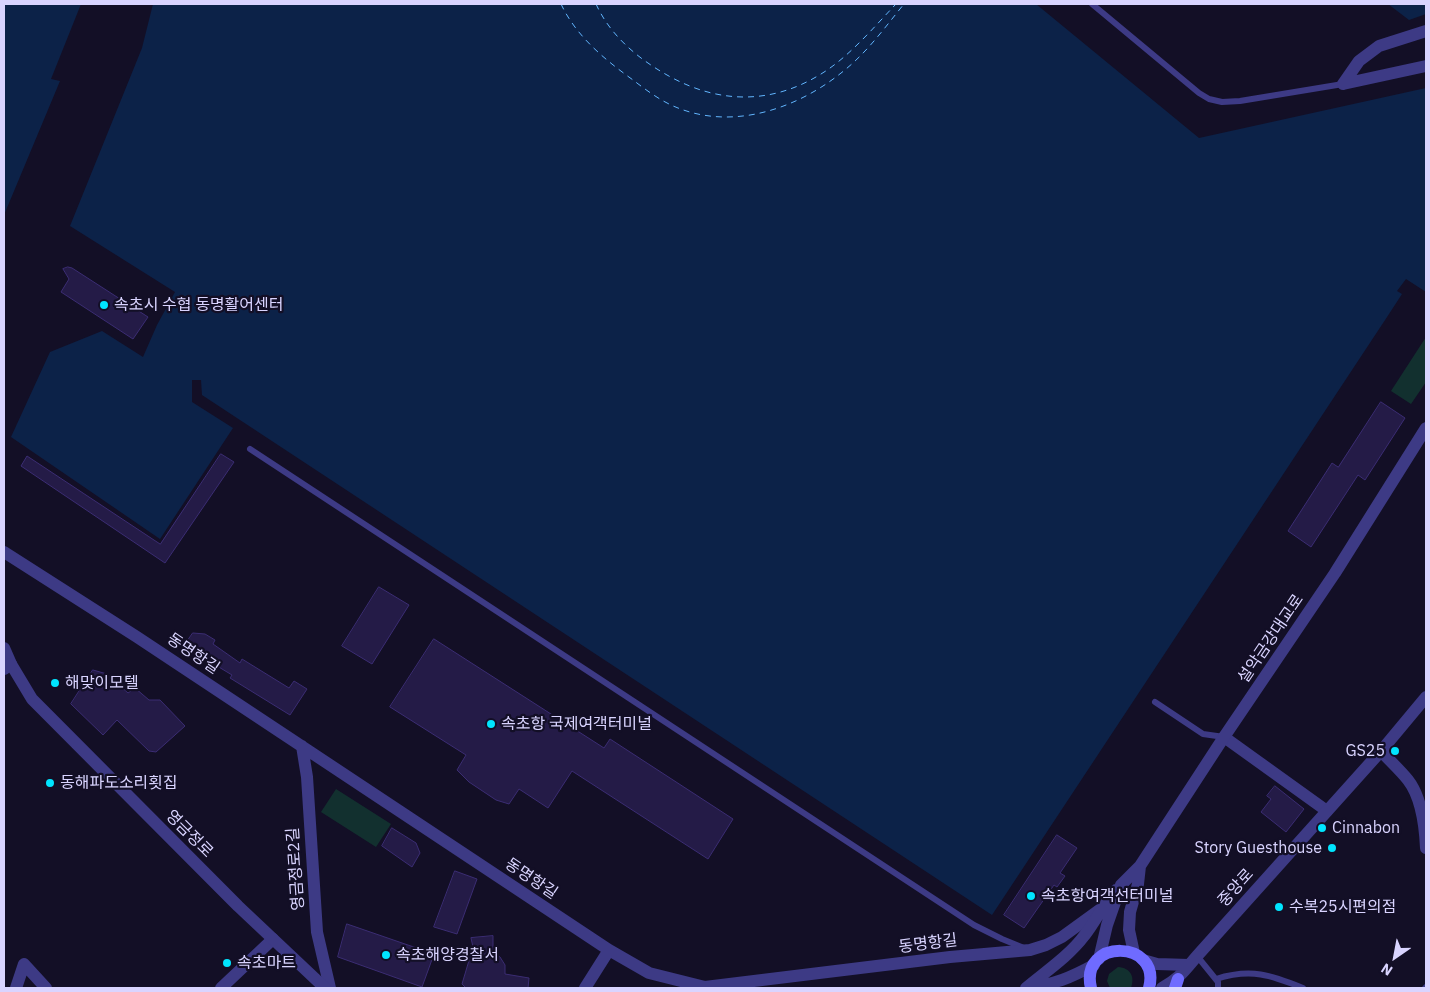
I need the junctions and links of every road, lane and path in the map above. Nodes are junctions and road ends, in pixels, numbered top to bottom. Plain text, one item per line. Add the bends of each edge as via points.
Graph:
1 (1096, 5) edge
2 (1426, 31) edge
3 (1426, 66) edge
4 (1343, 84) junction
5 (1426, 428) edge
6 (250, 449) dead end
7 (4, 552) edge
8 (4, 648) edge
9 (7, 667) edge
10 (1426, 696) edge
11 (1155, 702) dead end
12 (1224, 737) junction
13 (302, 746) junction
14 (1381, 751) junction
15 (1328, 811) junction
16 (1426, 848) edge
17 (1140, 866) junction
18 (1121, 885) junction
19 (1102, 908) junction
20 (273, 939) junction
21 (609, 950) junction
22 (1030, 950) junction
23 (1139, 957) junction
24 (1193, 961) junction
25 (1096, 962) junction
26 (1216, 979) junction
27 (1177, 983) edge
28 (16, 988) edge
29 (46, 988) edge
30 (221, 988) edge
31 (325, 988) edge
32 (330, 988) edge
33 (585, 988) edge
34 (1027, 988) edge
35 (1091, 988) edge
36 (1149, 988) edge
37 (1162, 988) edge
38 (1218, 988) edge
39 (1303, 988) edge

1 - 4 lane via 1209,99 1240,101
2 - 4 street via 1379,46 1359,61
3 - 4 street
5 - 12 street, 설악금강대교로 via 1335,573
6 - 22 lane via 974,925
7 - 13 street, 동명항길
8 - 9 street, 영금정로
9 - 20 street, 영금정로 via 32,699
10 - 14 street, 중앙로
11 - 12 lane via 1204,734
12 - 15 street
12 - 17 street, 설악금강대교로
13 - 21 street, 동명항길
13 - 32 street, 영금정로2길 via 317,932
14 - 15 street, 중앙로
14 - 16 street via 1414,790
15 - 24 street, 중앙로
17 - 18 street
17 - 23 street via 1129,930
18 - 19 street
18 - 25 street
19 - 22 street, 동명항길 via 1062,937
19 - 34 street via 1084,936
20 - 30 street
20 - 31 street, 영금정로
21 - 22 street, 동명항길 via 649,973 705,987
21 - 33 street
23 - 24 street via 1157,964
23 - 25 main road via 1125,950 1116,950 1106,953
23 - 36 main road via 1149,970
24 - 26 lane
24 - 27 street, 중앙로
25 - 34 street via 1069,979
25 - 35 main road via 1090,974
26 - 38 lane
26 - 39 lane via 1253,973 1273,976
27 - 37 street
28 - 29 street via 24,964

